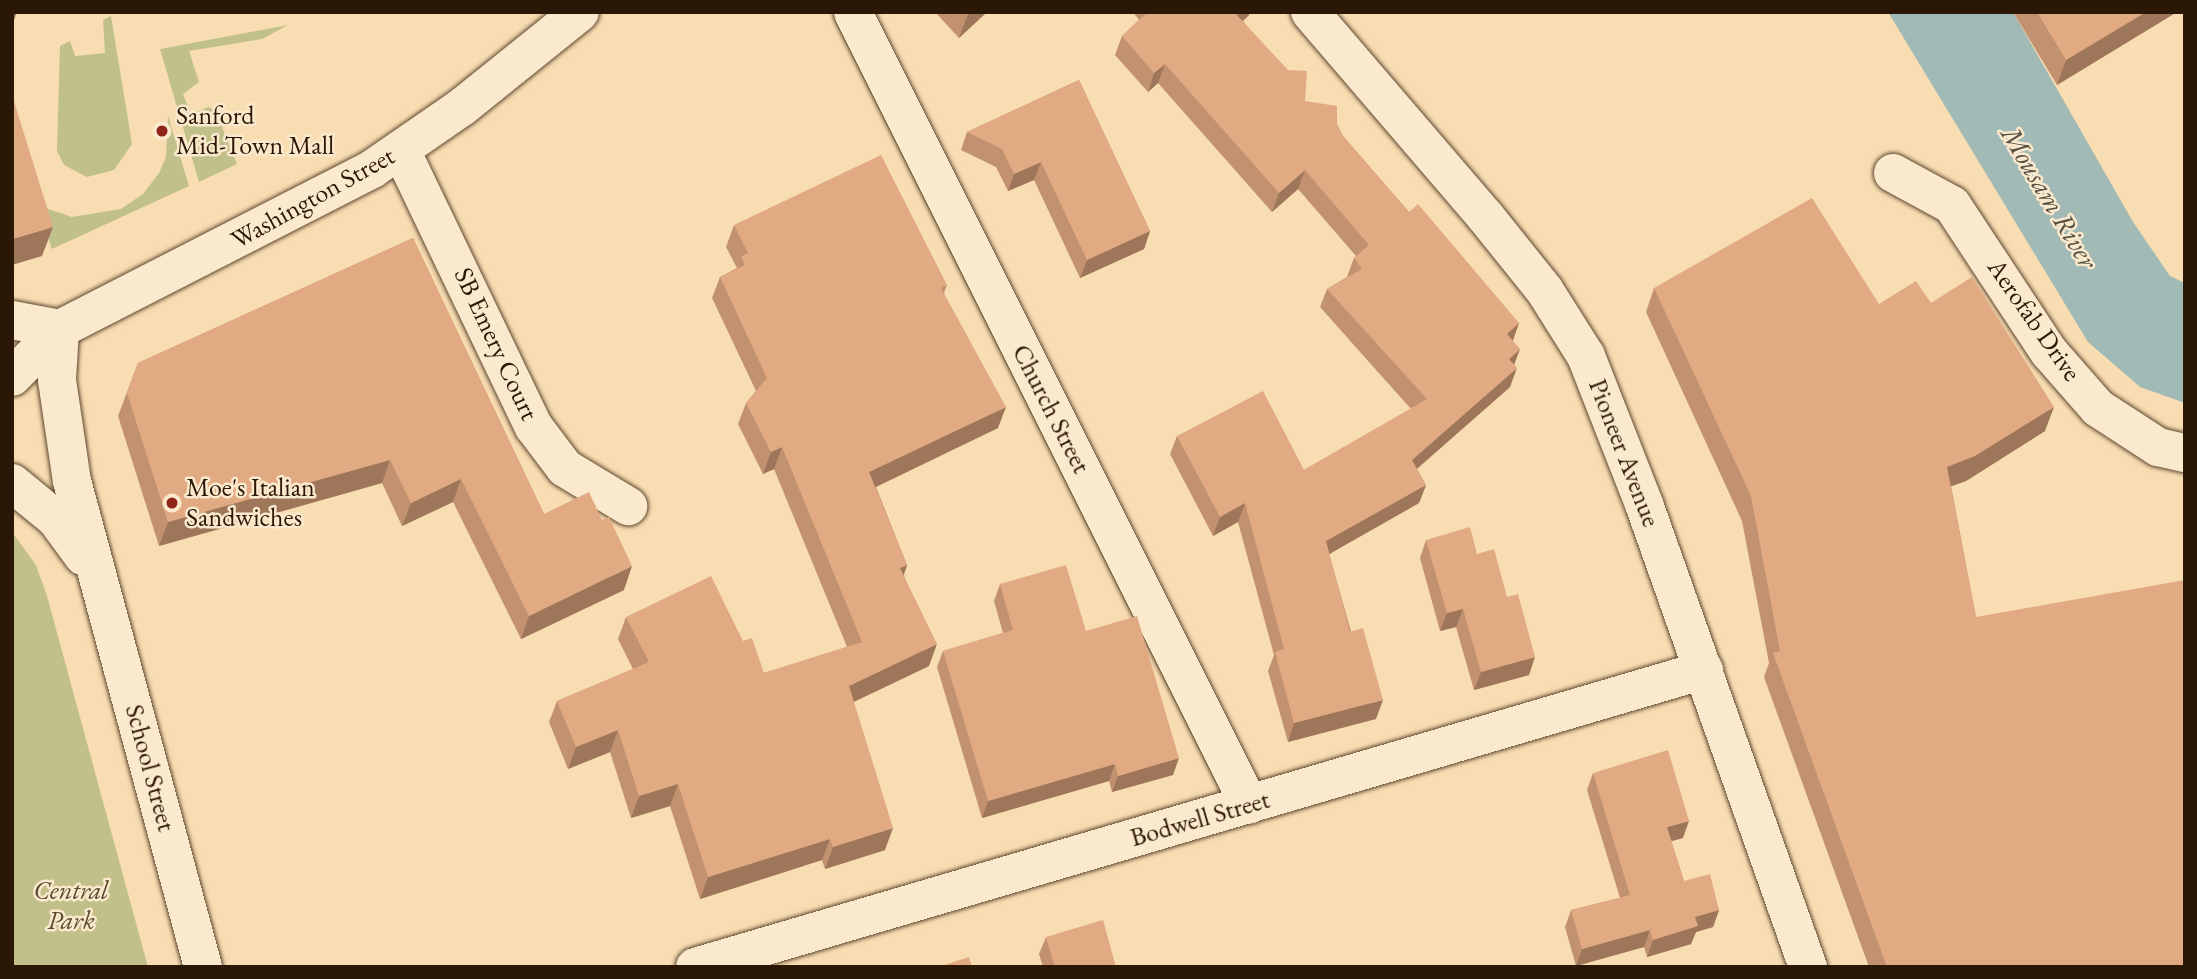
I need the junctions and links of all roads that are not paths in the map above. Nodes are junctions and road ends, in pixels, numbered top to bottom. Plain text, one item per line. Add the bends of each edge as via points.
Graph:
1 (580, 12) edge
2 (853, 12) edge
3 (1310, 12) edge
4 (401, 150) junction
5 (1893, 173) dead end
6 (12, 320) edge
7 (60, 329) junction
8 (12, 377) edge
9 (2185, 453) edge
10 (12, 483) edge
11 (628, 506) dead end
12 (94, 570) junction
13 (1704, 670) junction
14 (1249, 805) junction
15 (203, 967) edge
16 (695, 967) edge
17 (1808, 967) edge

1 - 4 street, Washington Street
2 - 14 street, Church Street
3 - 13 street, Pioneer Avenue via 1536,281 1586,356
4 - 7 street, Washington Street via 353,182
4 - 11 street, SB Emery Court via 534,427 565,468
5 - 9 street, Aerofab Drive via 1952,205 2049,352 2098,408 2158,447
6 - 7 street
7 - 8 street, Washington Street
7 - 12 street, School Street via 61,433
10 - 12 street, School Street via 56,519
12 - 15 street, School Street
13 - 14 street, Bodwell Street
13 - 17 street, Pioneer Avenue
14 - 16 street, Bodwell Street

